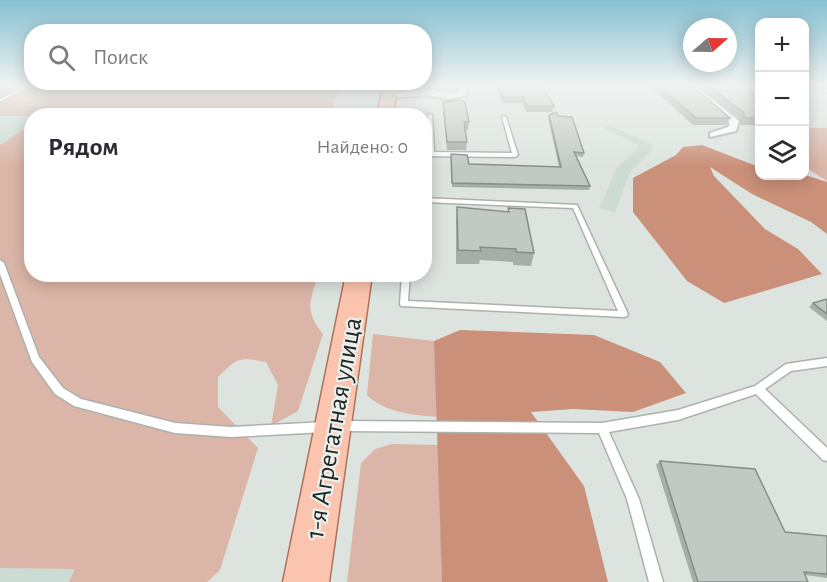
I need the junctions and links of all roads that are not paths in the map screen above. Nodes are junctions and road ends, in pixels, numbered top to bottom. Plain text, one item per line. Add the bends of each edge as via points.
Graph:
1 (723, 113) edge
2 (504, 117) dead end
3 (714, 135) dead end
4 (432, 154) edge
5 (432, 200) edge
6 (0, 263) edge
7 (358, 282) edge
8 (405, 282) edge
9 (827, 362) edge
10 (758, 390) junction
11 (334, 426) junction
12 (603, 428) junction
13 (827, 456) edge
14 (306, 582) edge
15 (656, 582) edge

1 - 3 street via 735,123 732,129
2 - 4 lane via 515,155
5 - 8 lane via 576,206 624,314 404,304
6 - 11 lane via 36,359 59,391 78,403 175,428 231,432
7 - 11 main road, 1-я Агрегатная улица
9 - 10 lane via 789,367
10 - 12 lane via 678,415
10 - 13 lane
11 - 12 lane
11 - 14 main road, 1-я Агрегатная улица
12 - 15 lane via 633,499

